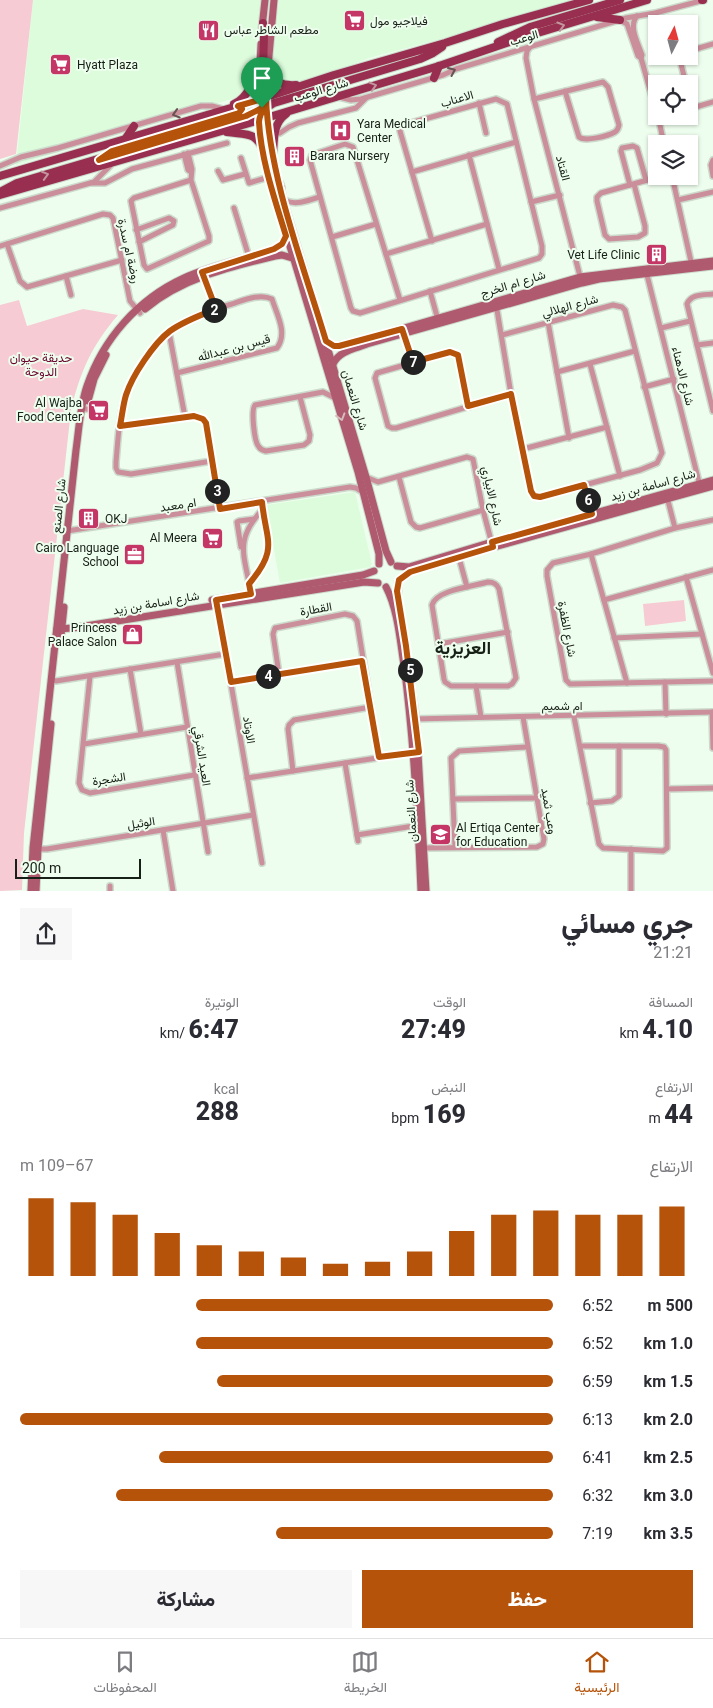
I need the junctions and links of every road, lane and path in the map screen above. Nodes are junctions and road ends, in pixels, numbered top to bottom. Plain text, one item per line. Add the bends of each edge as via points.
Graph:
1 (265, 0) edge
2 (274, 0) edge
3 (589, 0) edge
4 (620, 0) edge
5 (647, 0) edge
6 (703, 0) edge
7 (593, 16) junction
8 (637, 16) junction
9 (620, 20) junction
10 (263, 23) junction
11 (445, 43) junction
12 (713, 44) edge
13 (530, 47) junction
14 (698, 48) edge
15 (488, 49) junction
16 (518, 50) junction
17 (526, 58) junction
18 (641, 58) junction
19 (258, 66) junction
20 (439, 66) junction
21 (267, 67) junction
22 (367, 75) junction
23 (434, 78) junction
24 (648, 83) edge
25 (305, 85) junction
26 (565, 91) junction
27 (338, 96) junction
28 (367, 97) junction
29 (534, 99) junction
30 (352, 100) junction
31 (713, 102) edge
32 (479, 103) junction
33 (262, 105) junction
34 (238, 106) junction
35 (698, 107) edge
36 (350, 108) junction
37 (224, 109) junction
38 (292, 110) junction
39 (263, 119) junction
40 (134, 126) junction
41 (222, 131) junction
42 (280, 133) dead end
43 (486, 133) dead end
44 (126, 138) junction
45 (516, 142) junction
46 (227, 143) dead end
47 (264, 152) junction
48 (186, 154) junction
49 (272, 154) junction
50 (470, 155) junction
51 (241, 158) dead end
52 (99, 160) junction
53 (713, 160) edge
54 (115, 163) junction
55 (0, 166) edge
56 (218, 171) dead end
57 (412, 172) junction
58 (245, 174) junction
59 (0, 176) edge
60 (101, 176) junction
61 (269, 176) junction
62 (713, 176) edge
63 (111, 180) junction
64 (191, 180) junction
65 (646, 180) joint
66 (91, 183) junction
67 (632, 184) junction
68 (674, 185) edge
69 (281, 188) junction
70 (713, 192) edge
71 (0, 194) edge
72 (560, 195) junction
73 (320, 197) junction
74 (283, 199) junction
75 (678, 200) junction
76 (531, 202) junction
77 (296, 204) junction
78 (0, 208) edge
79 (234, 208) dead end
80 (288, 215) junction
81 (376, 224) junction
82 (487, 224) junction
83 (136, 230) junction
84 (286, 236) junction
85 (332, 237) junction
86 (432, 240) junction
87 (139, 242) junction
88 (6, 244) junction
89 (0, 246) edge
90 (386, 254) junction
91 (249, 258) junction
92 (292, 258) junction
93 (122, 260) junction
94 (713, 260) edge
95 (691, 266) junction
96 (713, 266) edge
97 (499, 270) junction
98 (646, 271) junction
99 (203, 274) junction
100 (66, 276) junction
101 (581, 280) junction
102 (430, 291) junction
103 (713, 294) edge
104 (71, 295) dead end
105 (400, 300) junction
106 (496, 304) junction
107 (216, 309) junction
108 (138, 311) junction
109 (438, 320) junction
110 (690, 321) junction
111 (548, 322) junction
112 (661, 328) junction
113 (403, 331) junction
114 (169, 332) junction
115 (502, 335) junction
116 (326, 341) junction
117 (713, 343) edge
118 (697, 345) junction
119 (636, 352) junction
120 (413, 362) junction
121 (333, 364) junction
122 (590, 364) junction
123 (557, 372) junction
124 (177, 373) junction
125 (329, 379) junction
126 (674, 379) junction
127 (644, 387) junction
128 (323, 392) junction
129 (511, 394) junction
130 (300, 397) junction
131 (335, 398) junction
132 (712, 398) edge
133 (468, 406) junction
134 (86, 409) junction
135 (94, 410) dead end
136 (713, 411) edge
137 (185, 417) junction
138 (120, 426) junction
139 (608, 427) junction
140 (569, 438) junction
141 (523, 449) junction
142 (212, 461) junction
143 (358, 472) junction
144 (620, 476) junction
145 (366, 477) junction
146 (399, 477) junction
147 (713, 480) edge
148 (378, 482) junction
149 (584, 485) junction
150 (700, 486) junction
151 (713, 486) edge
152 (350, 487) junction
153 (367, 494) junction
154 (666, 496) junction
155 (262, 502) junction
156 (220, 509) junction
157 (263, 509) junction
158 (483, 510) junction
159 (593, 517) junction
160 (254, 519) junction
161 (713, 520) edge
162 (675, 528) junction
163 (70, 532) junction
164 (492, 544) junction
165 (243, 550) junction
166 (458, 554) junction
167 (591, 554) junction
168 (379, 564) junction
169 (394, 564) junction
170 (713, 570) edge
171 (374, 571) junction
172 (686, 577) junction
173 (398, 581) junction
174 (249, 584) junction
175 (378, 584) junction
176 (386, 587) junction
177 (467, 587) junction
178 (251, 594) junction
179 (604, 600) junction
180 (217, 602) junction
181 (60, 626) junction
182 (508, 632) junction
183 (702, 634) junction
184 (614, 638) junction
185 (439, 644) junction
186 (225, 654) junction
187 (362, 661) junction
188 (177, 662) junction
189 (130, 669) junction
190 (713, 672) edge
191 (279, 674) junction
192 (90, 676) junction
193 (54, 680) junction
194 (713, 681) edge
195 (231, 682) junction
196 (665, 682) junction
197 (627, 683) junction
198 (476, 686) junction
199 (371, 707) junction
200 (712, 712) edge
201 (666, 714) junction
202 (523, 716) junction
203 (481, 717) junction
204 (574, 717) junction
205 (413, 719) junction
206 (188, 727) junction
207 (141, 734) junction
208 (713, 743) edge
209 (84, 744) junction
210 (580, 746) junction
211 (618, 746) junction
212 (527, 747) junction
213 (713, 748) edge
214 (416, 752) junction
215 (379, 757) junction
216 (346, 763) junction
217 (293, 771) junction
218 (194, 775) junction
219 (247, 778) junction
220 (713, 788) edge
221 (667, 789) junction
222 (537, 798) junction
223 (453, 800) junction
224 (590, 803) junction
225 (253, 815) junction
226 (203, 822) junction
227 (420, 825) junction
228 (163, 830) junction
229 (422, 848) junction
230 (455, 848) junction
231 (35, 849) junction
232 (631, 850) junction
233 (208, 852) dead end
234 (262, 863) dead end
235 (31, 890) edge
236 (36, 890) edge
237 (173, 890) edge
238 (421, 890) edge
239 (426, 890) edge
240 (631, 890) edge

1 - 10 street
2 - 21 street
3 - 11 main road, شارع الوعب
4 - 15 main road via 519,31
5 - 7 main road, شارع الوعب
6 - 8 street, الوعب
7 - 9 main road
15 -> 7 main road, شارع الوعب
8 - 9 street, الوعب
8 - 18 street via 633,26
9 - 13 street, الوعب
9 - 18 street via 627,24
10 - 19 street
10 - 33 main road
11 - 22 main road via 425,57
11 - 25 main road, شارع الوعب
12 - 14 street
13 - 16 street, الوعب
13 - 17 street
15 - 20 main road, شارع الوعب
16 - 17 street
23 -> 16 street, الوعب via 456,68
17 - 29 street, القتاد
18 - 24 street
19 - 33 street
19 - 37 main road via 244,98
20 - 23 main road
27 -> 20 main road, شارع الوعب
21 - 25 main road via 278,83
21 - 33 street
22 - 33 main road
22 - 38 main road via 356,82 289,103
23 - 28 street, الوعب
25 - 33 main road, شارع الوعب
26 - 26 street via 606,84 618,129 586,140 579,137
26 - 29 street
27 - 30 street, الوعب
27 - 38 main road, شارع الوعب
28 - 30 street, الوعب
28 - 36 street via 358,107
29 - 72 street, القتاد
30 - 36 street
31 - 35 street
32 - 43 street
32 - 45 street, الاعناب via 496,99 507,104
32 - 57 street, الاعناب via 400,128
33 - 34 main road, شارع الوعب
33 - 39 main road
33 - 52 main road via 246,116
34 - 37 main road, شارع الوعب
34 - 52 main road via 242,109 239,113 112,151
36 - 42 street via 293,125
37 -> 40 street, شارع الوعب via 201,106
37 - 44 main road, شارع الوعب
38 - 39 main road, شارع الوعب
38 - 49 main road via 277,123
39 - 41 main road, شارع الوعب
39 - 47 street, شارع النعمان
39 - 49 street, شارع النعمان
39 - 69 main road via 272,164
40 - 44 main road
40 - 55 street, شارع الوعب
41 - 47 main road via 253,136
41 - 54 main road, شارع الوعب
44 - 59 main road, شارع الوعب
45 - 50 street
45 - 76 street, الاعناب
46 - 48 street
47 - 61 street, شارع النعمان
48 - 63 street via 129,170
48 - 64 street via 192,169
49 - 69 street, شارع النعمان
50 - 57 street
50 - 82 street
51 - 58 street
71 -> 52 main road via 17,183
53 - 62 street
54 - 60 street
54 - 71 main road, شارع الوعب
56 - 58 street via 223,180
57 - 86 street, الاعناب
58 - 61 street via 251,183
60 - 63 street via 104,180
60 - 66 street
61 - 84 street, شارع النعمان
63 - 66 street
64 - 83 street via 134,198 131,201
64 - 87 street via 208,241 147,269
65 - 67 street
65 - 67 street via 637,148 622,148
66 - 78 street
67 - 67 street via 600,193 597,197 605,235 609,239 638,237 644,233 645,226
68 - 75 street
69 - 74 street, شارع النعمان
70 - 75 street
72 - 76 street
72 - 101 street, القتاد
73 - 77 street
73 - 81 street, الاعناب via 310,160 312,155 349,145 353,147
73 - 85 street, الاعناب
74 - 77 street
74 - 80 street, شارع النعمان
75 - 95 street
76 - 97 street, الاعناب via 542,254 540,258
77 - 80 street
79 - 91 street
80 - 116 street, شارع النعمان
81 - 85 street
81 - 90 street, الاعناب
82 - 86 street
82 - 97 street
83 - 87 street
83 - 87 street via 169,218 174,221 173,226
84 - 91 street, شارع الصنع via 282,244
84 - 92 street, شارع النعمان
85 - 105 street, الاعناب via 353,311 360,312
86 - 90 street
88 - 89 street, روضة ام سدرة
88 - 93 street, روضة ام سدرة via 103,214 113,218
88 - 100 street via 20,280 27,287
90 - 105 street, الاعناب
91 - 99 street, شارع الصنع
92 - 99 street, شارع الصنع via 275,256
92 - 125 street, شارع النعمان
93 - 100 street
93 - 108 street, روضة ام سدرة via 130,301
94 - 95 street, شارع ام الخرج
95 - 96 street, شارع ام الخرج
95 - 98 street, شارع ام الخرج
97 - 102 street, الاعناب
98 - 101 street, شارع ام الخرج
98 - 112 street, شارع الدهناء
99 - 107 street
99 - 108 street, شارع الصنع
100 - 104 street
101 - 106 street, شارع ام الخرج
102 - 105 street, الاعناب
102 - 109 street
103 - 110 street via 694,296 688,301
106 - 109 street, شارع ام الخرج
106 - 115 street, شارع الهلالي
107 - 114 street, قيس بن عبدالله
107 - 124 street, قيس بن عبدالله via 263,296 272,299 283,333 281,343 277,348
108 - 134 street, شارع الصنع via 105,356 94,379
108 - 163 street, شارع الصنع via 117,330 97,361 86,387 80,416
109 - 113 street, شارع ام الخرج
110 - 112 street
110 - 118 street
111 - 115 street, شارع الهلالي
111 - 119 street, شارع الهلالي via 618,305 625,310
111 - 123 street
112 - 126 street, شارع الدهناء
113 - 116 street, شارع ام الخرج via 339,346
113 - 120 street
113 - 121 street, شارع ام الخرج via 342,354
114 - 124 street
114 - 138 street, قيس بن عبدالله via 153,349 132,382 126,394
115 - 129 street, شارع الهلالي
116 - 121 street, شارع النعمان
117 - 118 street
118 - 132 street
119 - 122 street
119 - 127 street, شارع الهلالي
120 - 133 street via 450,352 458,355
120 - 133 street via 377,373 375,378 388,426 392,428
121 - 145 street, شارع النعمان
122 - 123 street
122 - 139 street
123 - 140 street
124 - 137 street
125 - 128 street
125 - 131 street, شارع النعمان
126 - 127 street
126 - 150 street, شارع الدهناء
127 - 144 street, شارع الهلالي via 662,453 657,463
128 - 130 street
128 - 131 street
129 - 133 street
129 - 141 street, شارع الهلالي
130 - 130 street via 258,403 253,407 256,443 261,449 304,445 309,441
131 -> 143 street, شارع النعمان
132 - 136 street
134 - 135 street
134 - 163 street, شارع الصنع
137 - 138 street
137 - 142 street via 198,417 206,423
138 - 142 street, قيس بن عبدالله via 116,468 123,474
139 - 140 street
139 - 144 street
140 - 141 street
141 - 149 street, شارع الهلالي via 534,496
142 - 156 street
143 - 152 street
143 - 153 street, شارع النعمان
144 - 149 street, شارع الهلالي
145 - 148 street
145 - 153 street, شارع النعمان
146 - 148 street, شارع الابياري
146 - 158 street via 411,522 416,527
146 - 158 street, شارع الابياري via 471,458
147 - 150 street, شارع اسامة بن زيد
148 - 153 street
149 - 159 street
150 - 151 street, شارع اسامة بن زيد
150 - 154 street, شارع اسامة بن زيد
152 - 153 street
152 - 155 street, ام معبد
153 - 168 street, شارع النعمان
153 - 169 street, شارع النعمان via 386,551
154 - 159 street, شارع اسامة بن زيد
154 - 162 street
155 - 156 street, ام معبد
155 - 157 street
156 - 163 street, ام معبد
157 - 160 street
157 - 174 street via 268,554 263,567
158 - 164 street, شارع الابياري
159 - 164 street, شارع اسامة بن زيد
160 - 165 street via 244,538
160 - 165 street via 237,522
161 - 162 street, شارع الظفرة
162 - 167 street, شارع الظفرة
163 - 181 street, شارع الصنع
164 - 166 street, شارع اسامة بن زيد
165 - 174 street
166 - 169 street, شارع اسامة بن زيد via 409,567
166 - 173 street, شارع اسامة بن زيد via 410,572
166 - 177 street
167 - 179 street
167 - 197 street, شارع الظفرة via 553,563 547,570 566,680 570,684
168 - 169 street
168 - 171 street
169 - 173 street via 400,572
170 - 172 street
171 - 175 street
171 - 178 street, شارع اسامة بن زيد
172 - 179 street
172 - 183 street
173 - 176 street
173 - 205 street, شارع النعمان
174 - 178 street
175 - 176 street
175 - 180 street, شارع اسامة بن زيد via 364,582
176 - 205 street, شارع النعمان via 392,601
177 - 182 street via 488,582 497,585
177 - 185 street via 440,594 433,601
178 - 180 street, شارع اسامة بن زيد
179 - 184 street
180 - 181 street, شارع اسامة بن زيد
180 - 186 street, الاوتاد
181 - 193 street, شارع الصنع
182 - 185 street
182 - 198 street via 515,681 508,686
183 - 184 street
183 - 190 street
184 - 197 street
185 - 198 street via 445,682 451,686
186 - 188 street
186 - 195 street, الاوتاد
187 - 191 street
187 - 191 street, القطارة via 357,621 345,614 275,628 273,634
187 - 199 street, القطارة
188 - 189 street
188 - 206 street, العيد الشرقي
189 - 192 street
189 - 207 street
191 - 195 street
192 - 193 street
192 - 209 street, الشجرة
193 - 231 street, شارع الصنع
194 - 196 street, شارع الظفرة
195 - 219 street, الاوتاد
196 - 197 street, شارع الظفرة
196 - 201 street
198 - 203 street
199 - 215 street, القطارة
199 - 217 street via 294,720 288,729
200 - 201 street, ام شميم
200 - 208 street
201 - 204 street, ام شميم
202 - 203 street, ام شميم
202 - 204 street, ام شميم
202 - 212 street, وعب ثميد
203 - 205 street, ام شميم
204 - 210 street
205 - 214 street, شارع النعمان
206 - 207 street
206 - 218 street, العيد الشرقي
207 - 209 street
208 - 213 street
209 - 218 street, الشجرة via 79,783 85,792
210 - 211 street
210 - 224 street
211 - 221 street via 664,747
211 - 224 street via 619,796 612,801
212 - 222 street, وعب ثميد
212 - 223 street via 459,751 454,754 451,758
214 - 215 street
214 - 227 street, شارع النعمان
215 - 216 street
216 - 217 street
216 - 227 street via 357,838
217 - 219 street
218 - 226 street, العيد الشرقي
219 - 225 street, الاوتاد
220 - 221 street
221 - 232 street via 667,848 663,851
222 - 223 street
222 - 230 street, وعب ثميد via 543,844 537,847
223 - 230 street
224 - 232 street via 601,847
225 - 226 street, الوثيل
225 - 234 street, الاوتاد
226 - 228 street, الوثيل
226 - 233 street, العيد الشرقي
227 - 229 street, شارع النعمان
228 - 231 street, الوثيل
228 - 237 street
229 - 230 street, وعب ثميد
229 - 238 street, شارع النعمان
229 - 239 street, شارع النعمان
231 - 235 street, شارع الصنع
231 - 236 street, شارع الصنع
232 - 240 street

